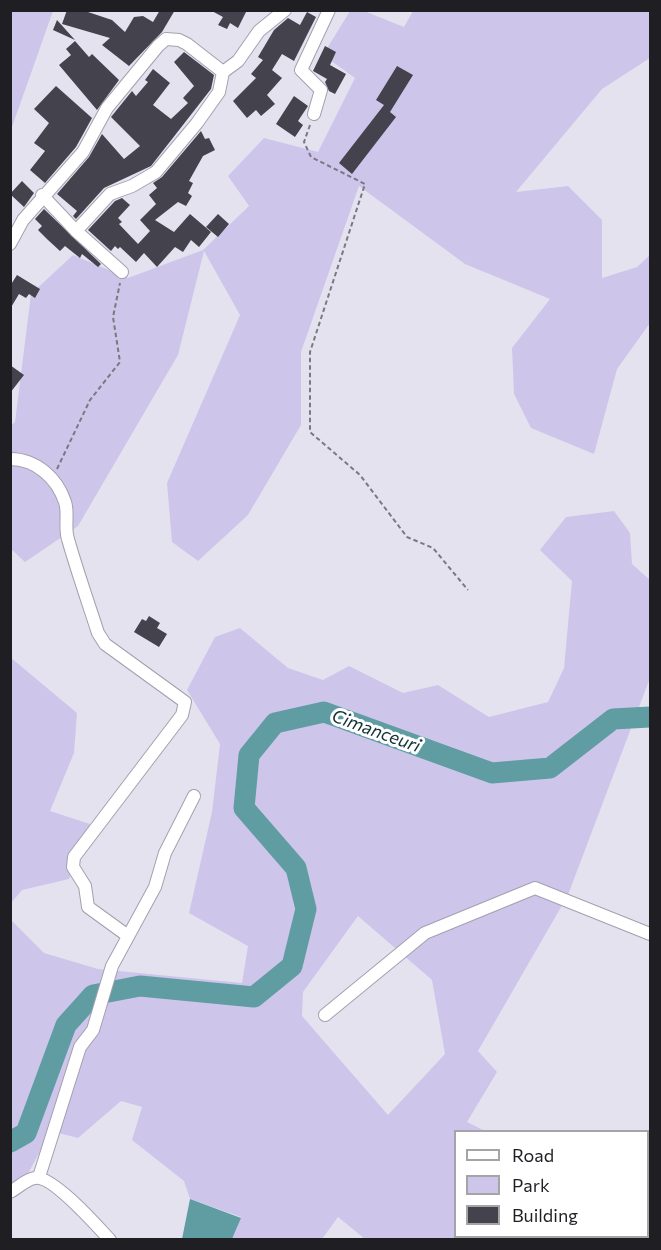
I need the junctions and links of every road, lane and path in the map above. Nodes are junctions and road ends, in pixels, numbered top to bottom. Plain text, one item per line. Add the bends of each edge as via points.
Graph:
1 (285, 10) edge
2 (329, 10) edge
3 (223, 72) junction
4 (314, 114) joint
5 (42, 195) junction
6 (76, 231) junction
7 (10, 244) edge
8 (122, 272) joint
9 (10, 459) edge
10 (52, 479) junction
11 (468, 590) dead end
12 (194, 796) dead end
13 (651, 934) edge
14 (128, 936) junction
15 (325, 1015) dead end
16 (39, 1177) junction
17 (10, 1192) edge
18 (110, 1239) edge

1 - 3 street via 259,31 238,61
2 - 4 street via 301,70 321,90
3 - 5 street via 187,44 166,39 107,108 83,152
3 - 6 street via 219,92 156,172 110,194
4 - 11 path via 304,142 311,157 365,184 310,352 310,432 360,475 407,537 433,548
5 - 6 street
5 - 7 street
6 - 8 street
8 - 10 path via 112,317 120,362 90,400
9 - 10 street via 28,461 44,469
10 - 14 street via 65,503 67,536 98,633 105,644 185,702 182,715 74,857 73,867 85,886 88,907
12 - 14 street via 165,853 155,887
13 - 15 street via 535,888 425,933
14 - 16 street via 112,966 93,1030 80,1047
16 - 17 street
16 - 18 street via 71,1198

